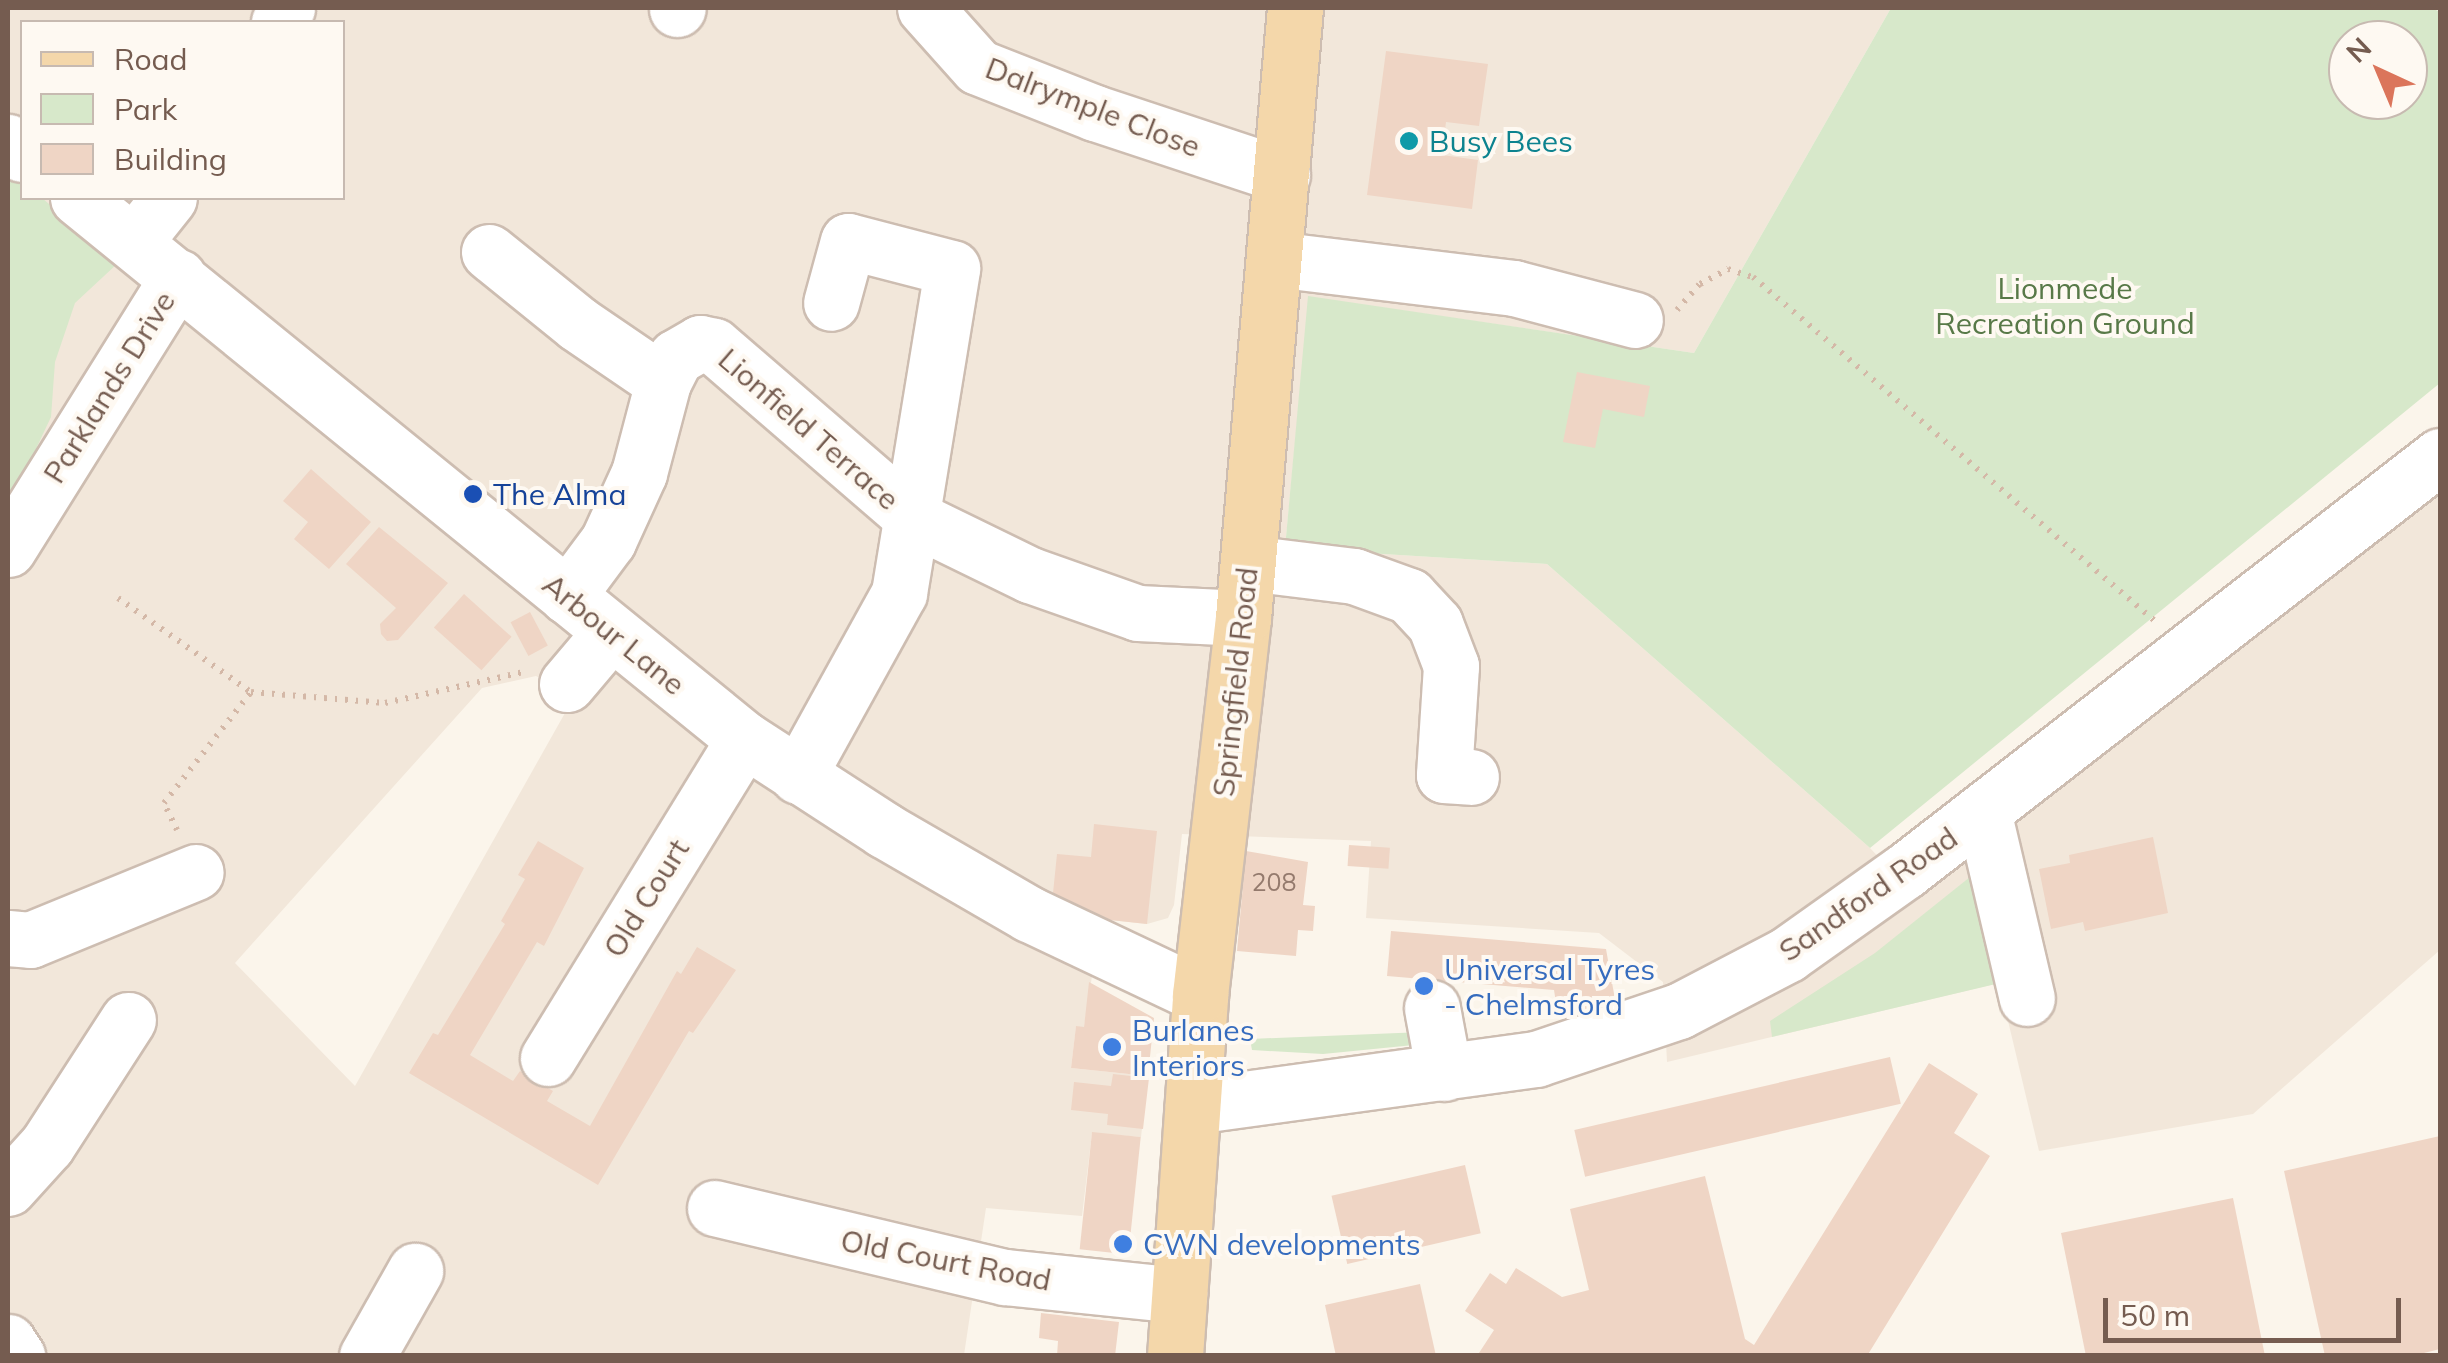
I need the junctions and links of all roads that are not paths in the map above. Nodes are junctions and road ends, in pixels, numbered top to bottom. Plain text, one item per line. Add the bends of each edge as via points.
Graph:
1 (925, 8) edge
2 (1295, 8) edge
3 (1282, 175) junction
4 (81, 200) edge
5 (167, 200) edge
6 (134, 242) junction
7 (490, 252) dead end
8 (1274, 259) junction
9 (178, 277) junction
10 (831, 304) dead end
11 (1636, 320) road end
12 (663, 382) junction
13 (2440, 456) edge
14 (913, 518) junction
15 (37, 529) edge
16 (1248, 563) junction
17 (567, 596) junction
18 (1243, 618) junction
19 (611, 632) junction
20 (567, 684) road end
21 (744, 739) junction
22 (798, 776) junction
23 (1471, 777) dead end
24 (1983, 811) junction
25 (196, 872) road end
26 (8, 938) edge
27 (1200, 995) junction
28 (2027, 998) dead end
29 (1432, 1008) dead end
30 (128, 1020) dead end
31 (548, 1058) dead end
32 (1444, 1074) junction
33 (1193, 1106) junction
34 (8, 1188) edge
35 (715, 1208) dead end
36 (415, 1271) dead end
37 (1179, 1296) junction
38 (8, 1342) edge
39 (17, 1356) edge
40 (367, 1356) edge
41 (1175, 1356) edge

1 - 3 street, Dalrymple Close via 978,67
2 - 3 main road, Springfield Road
3 - 8 main road, Springfield Road
4 - 6 street, Arbour Lane
5 - 6 street
6 - 9 street, Arbour Lane
7 - 12 street
8 - 11 street via 1514,288
8 - 16 main road, Springfield Road
9 - 15 street, Parklands Drive
9 - 17 street, Arbour Lane
10 - 14 street via 848,241 952,268
12 - 14 street, Lionfield Terrace via 686,348 714,346
12 - 17 street, Lionfield Terrace via 639,474 616,524
13 - 24 street, Sandford Road
14 - 18 street via 1030,575 1138,613
14 - 22 street via 899,593
16 - 18 main road, Springfield Road
16 - 23 street via 1354,576 1409,596 1435,624 1451,666 1444,775
17 - 19 street, Arbour Lane
18 - 27 main road, Springfield Road
19 - 20 street
19 - 21 street, Arbour Lane
21 - 22 street, Arbour Lane
21 - 31 street, Old Court
22 - 27 street, Arbour Lane via 1029,914
24 - 28 street
24 - 32 street, Sandford Road via 1788,954 1679,1011 1536,1060
25 - 26 street via 30,940
27 - 33 main road, Springfield Road
29 - 32 street
30 - 34 street via 46,1145
32 - 33 street, Sandford Road
33 - 37 main road, Springfield Road
35 - 37 street, Old Court Road via 1005,1277
36 - 40 street
37 - 41 main road, Springfield Road
38 - 39 street

